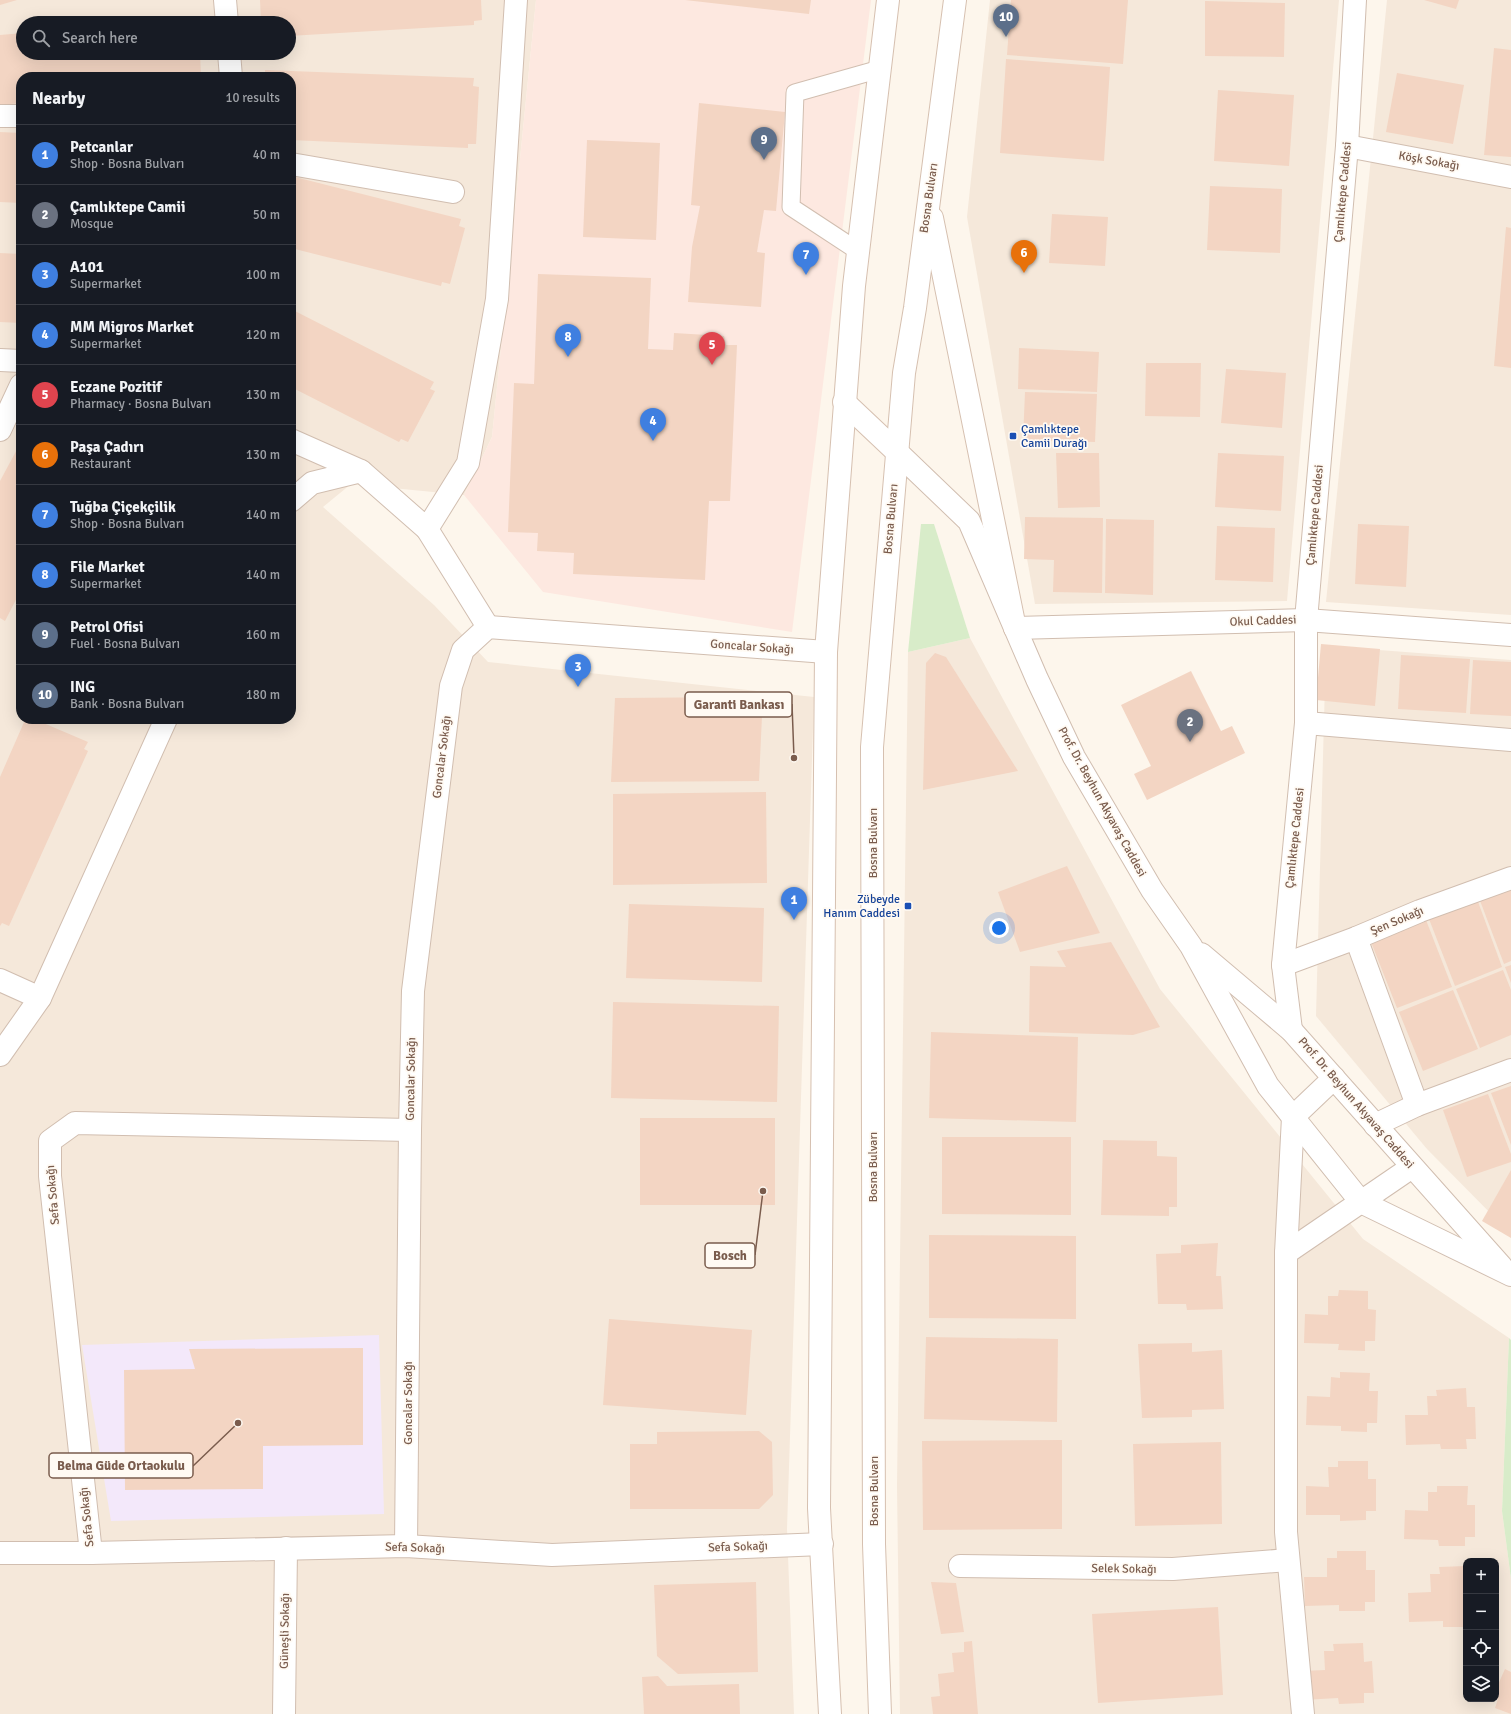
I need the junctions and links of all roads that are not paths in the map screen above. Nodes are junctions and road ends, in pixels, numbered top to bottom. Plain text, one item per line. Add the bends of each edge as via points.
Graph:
1 (225, 0) edge
2 (516, 0) edge
3 (888, 0) edge
4 (955, 0) edge
5 (1355, 0) edge
6 (226, 16) edge
7 (229, 60) edge
8 (880, 70) junction
9 (230, 72) edge
10 (0, 116) edge
11 (16, 116) edge
12 (1347, 146) junction
13 (296, 165) edge
14 (1511, 177) edge
15 (453, 192) dead end
16 (929, 200) junction
17 (858, 251) junction
18 (0, 360) edge
19 (16, 362) edge
20 (16, 396) edge
21 (844, 402) junction
22 (0, 430) edge
23 (296, 442) edge
24 (897, 452) junction
25 (361, 471) junction
26 (296, 497) edge
27 (427, 529) junction
28 (1306, 620) junction
29 (488, 626) junction
30 (1015, 628) junction
31 (1511, 635) edge
32 (826, 652) junction
33 (1306, 723) junction
34 (164, 724) edge
35 (1511, 740) edge
36 (1511, 878) edge
37 (1356, 938) junction
38 (1191, 946) junction
39 (1283, 965) junction
40 (0, 980) edge
41 (40, 998) junction
42 (1292, 1030) junction
43 (0, 1055) edge
44 (1511, 1070) edge
45 (1334, 1078) junction
46 (1417, 1105) junction
47 (1293, 1117) junction
48 (1375, 1125) junction
49 (410, 1130) junction
50 (1412, 1167) junction
51 (1361, 1202) junction
52 (1286, 1253) junction
53 (1510, 1275) edge
54 (822, 1544) junction
55 (406, 1546) junction
56 (286, 1548) junction
57 (0, 1553) edge
58 (91, 1553) junction
59 (1288, 1560) junction
60 (960, 1566) dead end
61 (284, 1714) edge
62 (830, 1714) edge
63 (880, 1714) edge
64 (1303, 1714) edge

1 - 6 street
2 - 27 street via 497,299 468,463
3 - 8 street
4 - 16 street, Bosna Bulvarı
5 - 12 street, Çamlıktepe Caddesi
7 - 9 street
8 - 17 street
8 - 17 lane via 795,93 791,207
10 - 11 street
12 - 14 street, Köşk Sokağı
12 - 28 street, Çamlıktepe Caddesi
13 - 15 street
16 - 24 street, Bosna Bulvarı via 904,373
16 - 30 street
17 - 21 street
18 - 19 street
20 - 22 street
21 - 24 street
21 - 32 street
23 - 25 street
24 - 30 street via 969,520
24 - 63 street, Bosna Bulvarı via 872,746 874,1544
25 - 26 street via 312,483
25 - 27 street
27 - 29 street
28 - 30 street, Okul Caddesi
28 - 31 street, Okul Caddesi
28 - 33 street, Çamlıktepe Caddesi
29 - 32 street, Goncalar Sokağı
29 - 49 street, Goncalar Sokağı via 463,650 451,686 413,991
30 - 38 street, Prof. Dr. Beyhun Akyavaş Caddesi via 1074,756 1152,890
32 - 54 street via 819,1508
33 - 35 street
33 - 39 street, Çamlıktepe Caddesi
34 - 41 street
36 - 37 street, Şen Sokağı via 1420,911
37 - 39 street, Şen Sokağı
37 - 46 street
38 - 42 street, Prof. Dr. Beyhun Akyavaş Caddesi
38 - 47 street, Prof. Dr. Beyhun Akyavaş Caddesi via 1268,1086
39 - 42 street, Çamlıktepe Caddesi
40 - 41 street
41 - 43 street
42 - 45 street, Prof. Dr. Beyhun Akyavaş Caddesi
44 - 46 street
45 - 47 street
45 - 48 street, Prof. Dr. Beyhun Akyavaş Caddesi
46 - 48 street
47 - 51 street, Prof. Dr. Beyhun Akyavaş Caddesi
47 - 52 street
48 - 50 street, Prof. Dr. Beyhun Akyavaş Caddesi
49 - 55 street, Goncalar Sokağı
49 - 58 street, Sefa Sokağı via 75,1123 50,1141 50,1176
50 - 51 street
50 - 53 street, Prof. Dr. Beyhun Akyavaş Caddesi
51 - 52 street
51 - 53 street, Prof. Dr. Beyhun Akyavaş Caddesi
52 - 59 street
54 - 55 street, Sefa Sokağı via 552,1555
54 - 62 street
55 - 56 street, Sefa Sokağı
56 - 58 street, Sefa Sokağı
56 - 61 street, Güneşli Sokağı
57 - 58 street
59 - 60 street, Selek Sokağı via 1173,1569
59 - 64 street

